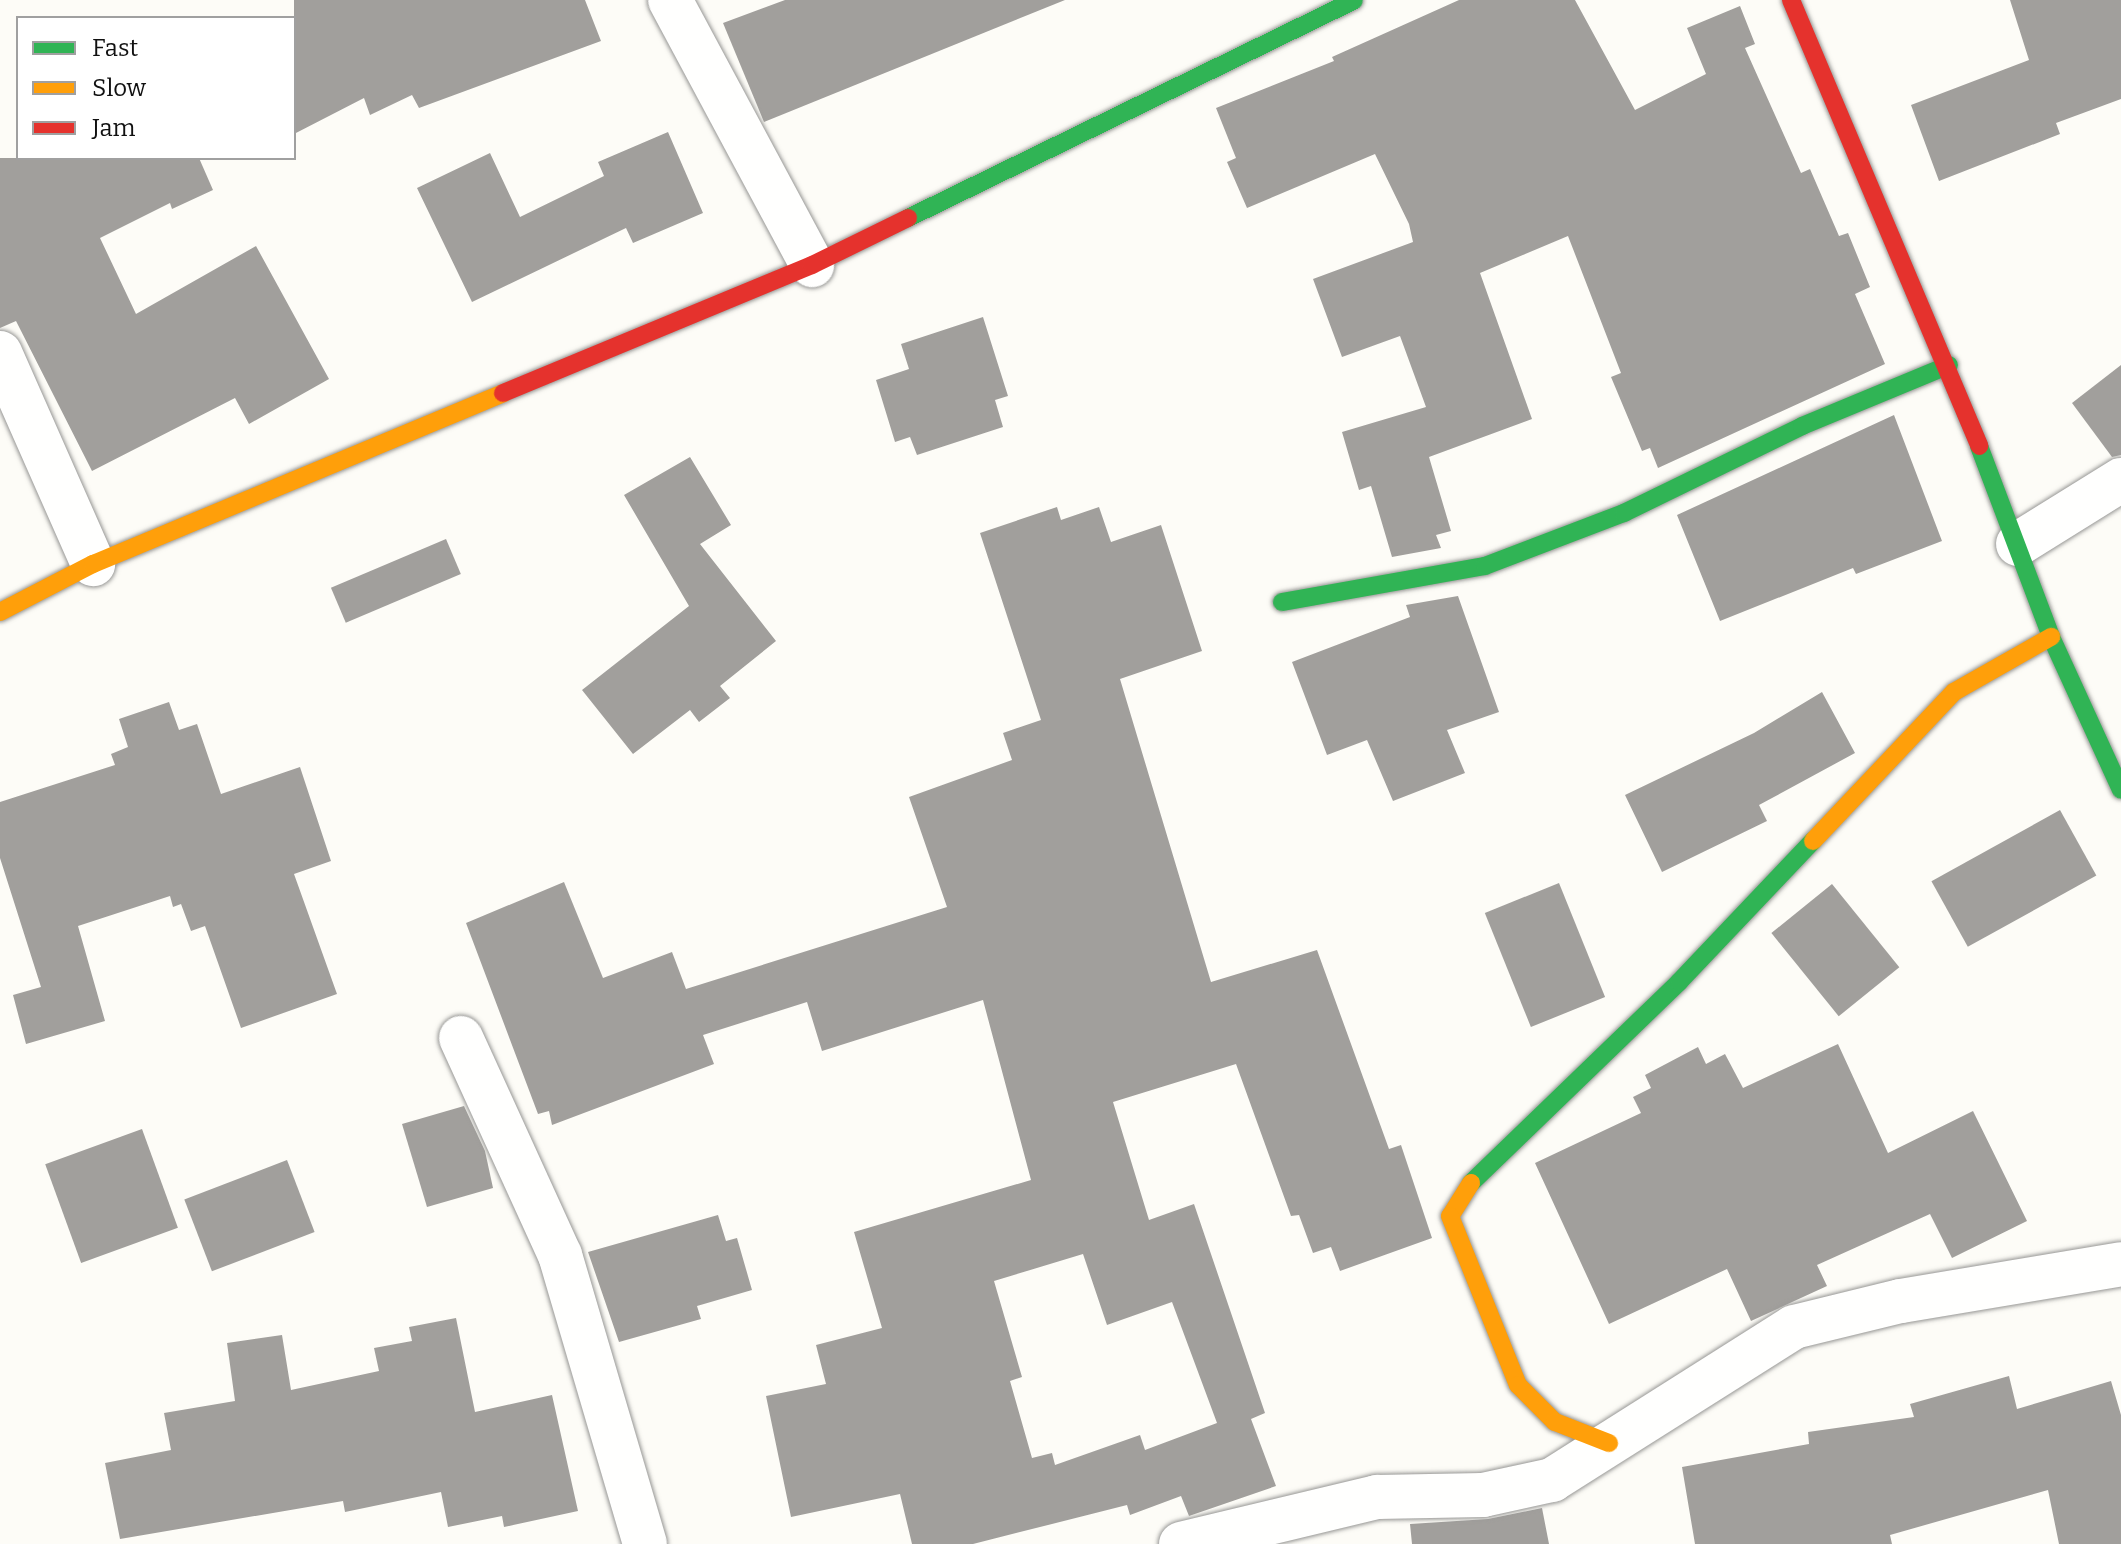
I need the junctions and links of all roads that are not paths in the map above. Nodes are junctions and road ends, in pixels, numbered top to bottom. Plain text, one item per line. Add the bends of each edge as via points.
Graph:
1 (670, 0) edge
2 (1354, 0) edge
3 (1791, 0) edge
4 (812, 265) junction
5 (0, 353) edge
6 (1949, 365) junction
7 (2121, 480) edge
8 (2018, 544) junction
9 (93, 564) junction
10 (1282, 602) dead end
11 (0, 612) edge
12 (2051, 637) junction
13 (2121, 790) edge
14 (461, 1038) dead end
15 (2112, 1261) edge
16 (1609, 1443) junction
17 (645, 1544) edge
18 (1181, 1544) edge

1 - 4 street
2 - 4 street
3 - 6 street
4 - 9 street
5 - 9 street
6 - 8 street
6 - 10 street via 1802,426 1624,513 1485,566
7 - 8 street
8 - 12 street
9 - 11 street
12 - 13 street
12 - 16 street via 1954,692 1679,982 1468,1186 1450,1216 1518,1385 1555,1422
14 - 17 street via 560,1255
15 - 16 street via 1794,1327
16 - 18 street via 1552,1480 1483,1495 1377,1497

